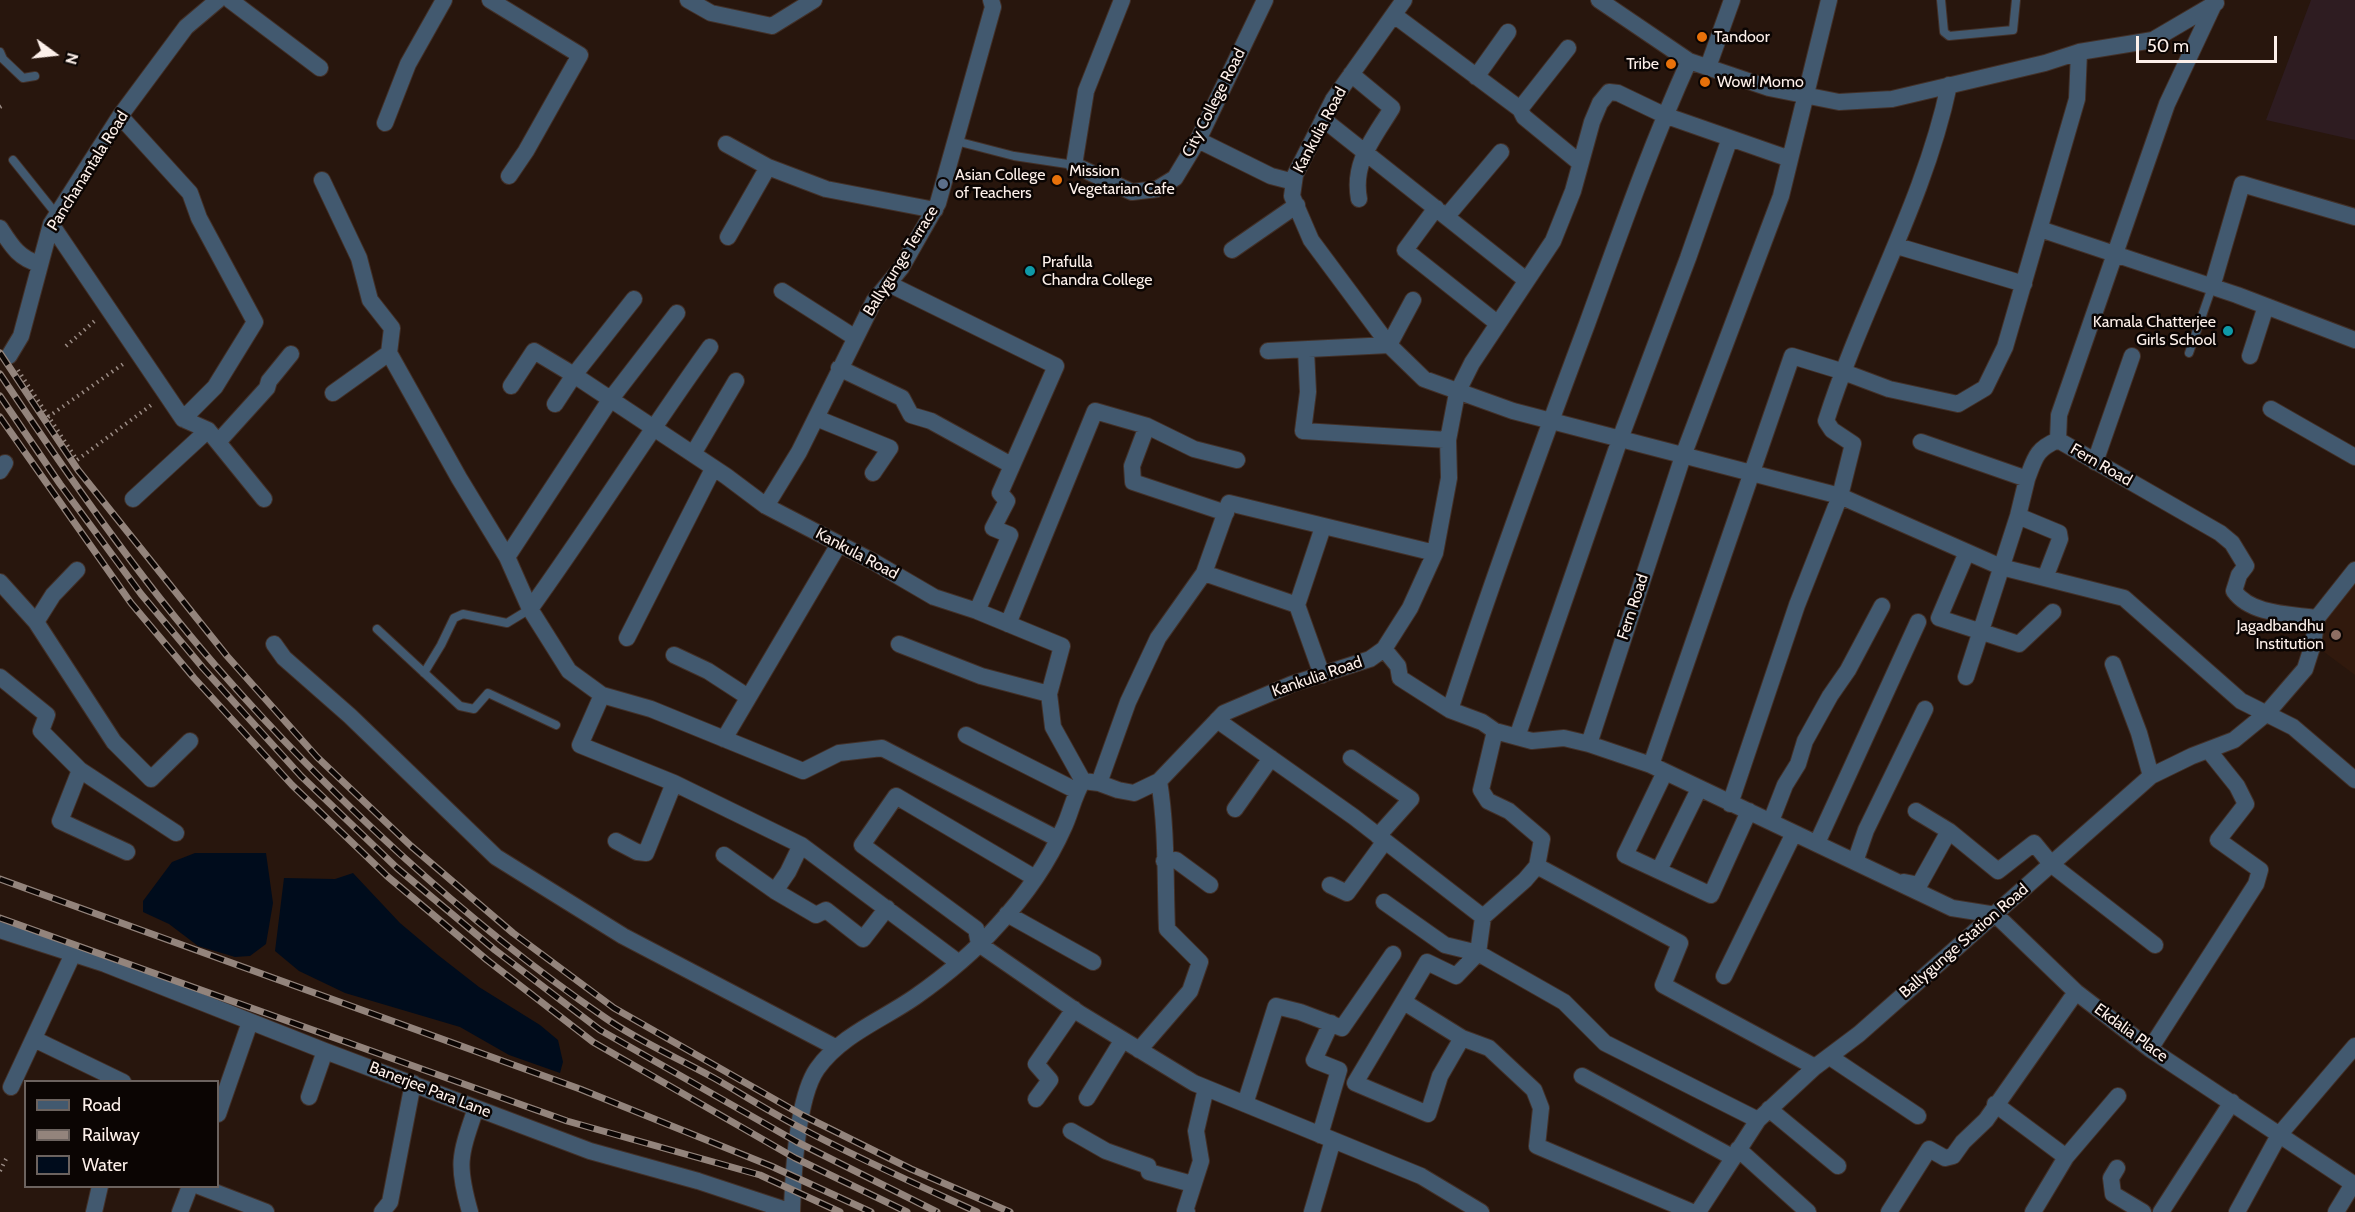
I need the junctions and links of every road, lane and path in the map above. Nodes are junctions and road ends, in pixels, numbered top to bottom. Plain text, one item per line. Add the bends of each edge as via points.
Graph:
1 (218, 0) edge
2 (230, 0) edge
3 (444, 0) edge
4 (491, 0) edge
5 (688, 0) edge
6 (814, 0) edge
7 (990, 0) edge
8 (1122, 0) edge
9 (1265, 0) edge
10 (1404, 0) edge
11 (1599, 0) edge
12 (1732, 0) edge
13 (1829, 0) edge
14 (1941, 0) edge
15 (2016, 0) edge
16 (2219, 2) edge
17 (1394, 15) junction
18 (1508, 32) dead end
19 (1568, 48) dead end
20 (0, 52) edge
21 (2079, 52) junction
22 (1689, 61) junction
23 (1708, 67) junction
24 (320, 68) dead end
25 (1351, 74) junction
26 (35, 76) dead end
27 (1476, 77) junction
28 (1949, 86) junction
29 (1806, 95) junction
30 (5, 104) dead end
31 (0, 107) edge
32 (1520, 109) junction
33 (1664, 115) junction
34 (120, 116) junction
35 (1323, 119) junction
36 (386, 123) dead end
37 (1730, 138) junction
38 (1198, 140) junction
39 (956, 141) junction
40 (726, 144) dead end
41 (1365, 152) junction
42 (1500, 152) dead end
43 (1790, 159) junction
44 (13, 160) dead end
45 (1580, 163) junction
46 (1074, 165) junction
47 (768, 166) junction
48 (509, 176) dead end
49 (322, 180) dead end
50 (1294, 182) junction
51 (1359, 199) dead end
52 (1297, 205) junction
53 (934, 210) junction
54 (1442, 212) junction
55 (2355, 217) edge
56 (54, 220) junction
57 (0, 228) edge
58 (2040, 229) junction
59 (728, 237) dead end
60 (1897, 246) junction
61 (1232, 250) dead end
62 (2115, 253) junction
63 (40, 264) junction
64 (1526, 280) junction
65 (889, 284) junction
66 (2024, 284) junction
67 (2212, 287) junction
68 (782, 291) dead end
69 (634, 299) dead end
70 (1413, 300) dead end
71 (2266, 306) junction
72 (108, 309) junction
73 (676, 313) dead end
74 (1497, 322) junction
75 (854, 337) junction
76 (2355, 340) edge
77 (1389, 345) junction
78 (66, 346) dead end
79 (710, 347) dead end
80 (1306, 350) junction
81 (1268, 351) dead end
82 (389, 352) junction
83 (138, 353) junction
84 (2189, 353) dead end
85 (291, 354) dead end
86 (2132, 356) dead end
87 (2250, 356) dead end
88 (4, 360) edge
89 (839, 368) junction
90 (1841, 371) junction
91 (574, 375) junction
92 (736, 381) dead end
93 (511, 386) dead end
94 (333, 393) dead end
95 (1457, 393) junction
96 (166, 394) junction
97 (610, 400) junction
98 (555, 404) dead end
99 (2271, 409) dead end
100 (48, 417) junction
101 (816, 418) junction
102 (183, 419) junction
103 (1551, 421) junction
104 (1147, 426) junction
105 (652, 427) junction
106 (213, 436) junction
107 (1448, 440) junction
108 (1620, 440) junction
109 (2058, 440) junction
110 (1922, 442) dead end
111 (693, 454) junction
112 (1683, 456) junction
113 (2355, 457) edge
114 (1237, 460) dead end
115 (2095, 462) junction
116 (1011, 465) junction
117 (713, 469) junction
118 (873, 473) dead end
119 (1752, 474) junction
120 (2027, 479) junction
121 (1840, 496) junction
122 (133, 499) dead end
123 (264, 499) dead end
124 (766, 506) junction
125 (1226, 513) junction
126 (2018, 516) junction
127 (1323, 527) junction
128 (838, 544) junction
129 (1967, 552) junction
130 (1436, 553) junction
131 (507, 557) junction
132 (2001, 567) junction
133 (77, 570) dead end
134 (2355, 570) edge
135 (1204, 573) junction
136 (2045, 578) junction
137 (0, 582) edge
138 (1297, 605) junction
139 (1882, 606) dead end
140 (530, 609) junction
141 (977, 611) junction
142 (2053, 612) dead end
143 (2317, 618) junction
144 (36, 622) junction
145 (1918, 622) dead end
146 (1008, 624) junction
147 (377, 629) dead end
148 (1979, 632) junction
149 (627, 638) dead end
150 (274, 644) dead end
151 (899, 644) dead end
152 (1384, 649) junction
153 (674, 655) dead end
154 (2113, 664) dead end
155 (424, 673) junction
156 (1322, 675) junction
157 (0, 677) edge
158 (1966, 677) dead end
159 (1049, 694) junction
160 (602, 695) junction
161 (748, 697) junction
162 (1926, 709) dead end
163 (1450, 710) junction
164 (2267, 713) junction
165 (1217, 720) junction
166 (556, 725) dead end
167 (1496, 731) junction
168 (966, 735) dead end
169 (1516, 737) junction
170 (724, 739) junction
171 (190, 741) dead end
172 (1589, 744) junction
173 (2209, 751) junction
174 (1271, 758) junction
175 (1351, 758) dead end
176 (1658, 768) junction
177 (80, 770) junction
178 (2151, 776) junction
179 (2355, 780) edge
180 (1159, 781) junction
181 (674, 783) junction
182 (1086, 785) junction
183 (1699, 789) junction
184 (1730, 804) junction
185 (1235, 809) dead end
186 (1916, 811) dead end
187 (1749, 812) junction
188 (1771, 821) junction
189 (1949, 831) junction
190 (176, 833) dead end
191 (1794, 833) junction
192 (1382, 838) junction
193 (1058, 839) junction
194 (616, 841) dead end
195 (1817, 843) junction
196 (801, 845) junction
197 (127, 852) dead end
198 (724, 855) dead end
199 (1164, 861) junction
200 (1855, 861) junction
201 (2052, 865) junction
202 (1537, 866) junction
203 (1659, 870) junction
204 (1035, 878) junction
205 (1902, 884) junction
206 (1210, 885) dead end
207 (1330, 885) dead end
208 (775, 891) junction
209 (1384, 902) dead end
210 (887, 908) junction
211 (1007, 914) junction
212 (1996, 915) junction
213 (1483, 917) junction
214 (0, 930) edge
215 (979, 944) junction
216 (2155, 945) dead end
217 (1478, 952) junction
218 (74, 954) junction
219 (1393, 954) dead end
220 (1093, 962) dead end
221 (959, 963) junction
222 (1724, 976) dead end
223 (2076, 992) junction
224 (1404, 1002) junction
225 (1074, 1009) junction
226 (250, 1022) junction
227 (1331, 1023) junction
228 (1462, 1038) junction
229 (34, 1039) junction
230 (1122, 1041) junction
231 (835, 1047) junction
232 (2354, 1048) edge
233 (2150, 1049) junction
234 (1139, 1050) junction
235 (325, 1051) junction
236 (1830, 1057) junction
237 (1815, 1067) junction
238 (1582, 1076) dead end
239 (119, 1080) edge
240 (413, 1083) junction
241 (11, 1087) dead end
242 (1206, 1088) junction
243 (2118, 1096) dead end
244 (309, 1097) dead end
245 (1087, 1098) dead end
246 (1036, 1099) dead end
247 (2232, 1102) junction
248 (1245, 1104) junction
249 (1995, 1104) junction
250 (476, 1108) junction
251 (219, 1110) edge
252 (1763, 1115) junction
253 (1918, 1116) dead end
254 (1071, 1131) dead end
255 (2279, 1135) junction
256 (1326, 1137) junction
257 (1735, 1153) junction
258 (2066, 1157) junction
259 (6, 1159) dead end
260 (1838, 1166) dead end
261 (2117, 1168) dead end
262 (0, 1171) edge
263 (1192, 1184) junction
264 (2354, 1185) edge
265 (100, 1188) edge
266 (189, 1188) edge
267 (204, 1188) edge
268 (94, 1212) edge
269 (180, 1212) edge
270 (266, 1212) edge
271 (382, 1212) edge
272 (470, 1212) edge
273 (792, 1212) edge
274 (1187, 1212) edge
275 (1312, 1212) edge
276 (1480, 1212) edge
277 (1692, 1212) edge
278 (1698, 1212) edge
279 (1808, 1212) edge
280 (1889, 1212) edge
281 (2033, 1212) edge
282 (2143, 1212) edge
283 (2161, 1212) edge
284 (2237, 1212) edge
285 (2336, 1212) edge

1 - 34 street, Panchanantala Road via 186,27
2 - 24 street
3 - 36 street via 408,64
4 - 48 street via 580,55
5 - 6 street via 711,13 772,26
7 - 39 street, Ballygunge Terrace via 993,7
8 - 46 street via 1086,91
9 - 38 street, City College Road
10 - 17 street, Kankulia Road
11 - 22 street, Fern Road
12 - 23 street
13 - 29 street, Fern Road
14 - 15 lane via 1944,32 1949,36 2011,31 2015,27
16 - 21 street, Fern Road via 2153,40
16 - 62 street, Fern Road via 2167,104
17 - 25 street, Kankulia Road
17 - 27 street
18 - 27 street
19 - 32 street
20 - 26 lane via 23,78
21 - 28 street, Fern Road
21 - 58 street via 2077,99
22 - 23 street, Fern Road
22 - 33 street
23 - 29 street, Fern Road via 1768,88
25 - 35 street, Kankulia Road
25 - 41 street via 1392,108
27 - 32 street
28 - 29 street, Fern Road via 1892,99 1839,102
28 - 60 street via 1940,129
29 - 43 street, Fern Road
30 - 31 path
32 - 45 street via 1524,117
33 - 37 street
33 - 45 street, Kankulia Road via 1609,92 1592,122
33 - 103 street
34 - 56 street, Panchanantala Road
34 - 102 street via 190,193 199,218 255,322 215,387
35 - 41 street
35 - 50 street, Kankulia Road
37 - 43 street
37 - 108 street
38 - 46 street, City College Road via 1175,178 1157,189 1132,192
38 - 50 street via 1271,176
39 - 46 lane via 1014,156
39 - 53 street, Ballygunge Terrace
40 - 47 street
41 - 51 street via 1356,182
41 - 54 street
42 - 54 street
43 - 112 street, Fern Road via 1780,196
44 - 56 lane
45 - 64 street, Kankulia Road via 1553,241
47 - 53 street via 826,189
47 - 59 street
49 - 82 street via 359,258 370,300 392,328
50 - 52 street, Kankulia Road
52 - 61 street
52 - 77 street, Kankulia Road via 1311,240
53 - 65 street, Ballygunge Terrace
54 - 64 street
54 - 74 street via 1405,250
55 - 67 street via 2242,184
56 - 63 street, Panchanantala Road
56 - 72 street
57 - 63 street via 26,261
58 - 62 street
58 - 66 street
60 - 66 street
60 - 90 street
62 - 67 street
62 - 109 street, Fern Road via 2059,415
63 - 88 street, Panchanantala Road via 21,336
64 - 74 street, Kankulia Road
65 - 75 street, Ballygunge Terrace via 874,301
65 - 116 street via 1056,366
66 - 90 street via 2005,347 1985,388 1958,404 1889,389
67 - 71 street
67 - 84 lane
68 - 75 street
69 - 91 street
70 - 77 street
71 - 76 street
71 - 87 street
72 - 78 path
72 - 83 street
73 - 97 street
74 - 95 street, Kankulia Road
75 - 89 street, Ballygunge Terrace
77 - 80 street
77 - 95 street, Kankulia Road via 1424,379
79 - 105 street
80 - 81 street
80 - 107 street via 1308,392 1303,431
82 - 94 street
82 - 131 street
83 - 96 street
83 - 100 path
85 - 106 street via 267,388
86 - 115 street
88 - 100 path
89 - 101 street, Ballygunge Terrace
89 - 116 street via 902,398 911,415 931,421
90 - 119 street via 1792,356
90 - 121 street via 1826,421 1853,444
91 - 93 street, Kankula Road via 534,351
91 - 97 street, Kankula Road
91 - 98 street
92 - 111 street
95 - 103 street
95 - 107 street, Kankulia Road
96 - 100 path via 77,460
96 - 102 street
97 - 105 street, Kankula Road
97 - 131 street
99 - 113 street
101 - 118 street via 890,448
101 - 124 street, Ballygunge Terrace
102 - 106 street
103 - 108 street
103 - 163 street
104 - 114 street via 1194,448
104 - 125 street via 1132,466 1133,482
104 - 146 street via 1095,411
105 - 111 street, Kankula Road
105 - 140 street
106 - 122 street
106 - 123 street
107 - 130 street, Kankulia Road via 1449,478
108 - 112 street
108 - 169 street
109 - 115 street, Fern Road
109 - 120 street via 2043,446
110 - 120 street
111 - 117 street, Kankula Road
112 - 119 street
112 - 172 street, Fern Road
115 - 143 street, Fern Road via 2187,512 2232,543 2246,566 2234,591 2241,601 2275,612
116 - 141 street via 1000,494 1007,501 993,528 1010,535
117 - 124 street, Kankula Road
117 - 149 street
119 - 121 street
119 - 176 street
120 - 126 street
121 - 129 street
121 - 184 street via 1797,605
124 - 128 street, Kankula Road
125 - 127 street via 1229,503
125 - 135 street
126 - 132 street
126 - 136 street via 2059,533
127 - 130 street
127 - 138 street
128 - 141 street, Kankula Road via 934,597
128 - 161 street
129 - 132 street
129 - 148 street via 1939,618
130 - 152 street, Kankulia Road via 1410,608
131 - 140 street
132 - 136 street
132 - 148 street
133 - 144 street via 53,595
134 - 143 street
135 - 138 street
135 - 182 street via 1158,638
136 - 164 street via 2124,598 2241,701
137 - 144 street
138 - 156 street
139 - 188 street via 1805,741
140 - 155 lane via 507,623 463,614 454,618
140 - 160 street via 570,671
141 - 146 street, Kankula Road
142 - 148 street via 2019,644
143 - 164 street, Ballygunge Station Road via 2305,669
144 - 171 street via 114,742 151,779
145 - 195 street
146 - 159 street, Kankula Road via 1062,646
147 - 155 lane
148 - 158 street
150 - 231 street via 284,658 496,857 622,936
151 - 159 street via 981,676
152 - 156 street, Kankulia Road via 1370,659
152 - 163 street via 1398,666 1400,678
153 - 161 street
154 - 178 street
155 - 166 lane via 460,706 474,709 488,693
156 - 165 street, Kankulia Road via 1254,699
157 - 177 street via 47,715 41,731
159 - 182 street, Kankula Road via 1053,727
160 - 170 street via 651,709
160 - 181 street via 580,745
161 - 170 street
162 - 200 street via 1866,830
163 - 167 street
164 - 173 street, Ballygunge Station Road via 2234,740
164 - 179 street via 2294,727
165 - 174 street
165 - 180 street, Kankulia Road
167 - 169 street
167 - 202 street via 1481,790 1488,801 1509,811 1542,839
168 - 182 street, Kankulia Road
169 - 172 street via 1532,741 1564,738
170 - 193 street via 803,771 839,753 882,748
172 - 176 street
173 - 178 street, Ballygunge Station Road
173 - 233 street via 2246,804 2218,840 2260,870 2256,884
174 - 185 street
174 - 192 street
175 - 192 street via 1411,799
176 - 183 street
176 - 203 street via 1626,855
177 - 190 street
177 - 197 street via 60,820
178 - 201 street, Ballygunge Station Road
180 - 182 street, Kankulia Road via 1134,793
180 - 199 street via 1164,811
181 - 194 street via 646,853
181 - 196 street
182 - 193 street
183 - 184 street
183 - 203 street
184 - 187 street
186 - 189 street
187 - 188 street
187 - 203 street via 1710,895
188 - 191 street
189 - 201 street via 1998,871 2034,843
189 - 205 street via 1919,885
191 - 195 street
191 - 222 street
192 - 207 street via 1347,893
192 - 213 street
193 - 204 street
195 - 200 street
196 - 208 street
196 - 210 street
198 - 208 street
199 - 206 street via 1176,860
199 - 234 street via 1167,929 1200,962 1190,992
200 - 205 street
201 - 212 street, Ballygunge Station Road
201 - 216 street
202 - 213 street
202 - 237 street via 1680,943 1663,985
204 - 211 street
204 - 215 street via 896,796 862,845 976,929
205 - 212 street via 1952,908
208 - 210 street via 816,915 826,910 863,939
209 - 217 street via 1445,945
210 - 221 street
211 - 215 street
211 - 220 street
212 - 223 street, Ekdalia Place
212 - 236 street, Ballygunge Station Road
213 - 217 street
214 - 218 street, Banerjee Para Lane
215 - 221 street
215 - 225 street
217 - 224 street via 1456,976 1427,962
217 - 252 street via 1564,1002 1605,1043
218 - 226 street, Banerjee Para Lane
218 - 229 street
219 - 227 street via 1342,1028
221 - 231 street via 916,997
223 - 233 street, Ekdalia Place
223 - 249 street
224 - 228 street
224 - 228 street via 1355,1083 1428,1114 1440,1076
225 - 230 street
225 - 246 street via 1036,1064 1050,1080
226 - 235 street, Banerjee Para Lane
226 - 251 street
227 - 248 street via 1276,1006
227 - 256 street via 1314,1060 1339,1070
228 - 277 street via 1489,1048 1534,1090 1541,1108 1537,1146
229 - 239 street
229 - 241 street
230 - 234 street
230 - 245 street
231 - 273 street via 815,1071 803,1104
232 - 255 street
233 - 247 street, Ekdalia Place
234 - 242 street
235 - 240 street, Banerjee Para Lane
235 - 244 street
236 - 237 street, Ballygunge Station Road
236 - 253 street
237 - 252 street, Ballygunge Station Road
238 - 257 street
240 - 250 street, Banerjee Para Lane
240 - 271 street via 390,1202
242 - 248 street
242 - 263 street via 1196,1131 1201,1161
243 - 258 street
247 - 255 street, Ekdalia Place
247 - 283 street
248 - 256 street
249 - 258 street
249 - 280 street via 1986,1120 1953,1156 1945,1158 1929,1149
250 - 272 street via 460,1160
250 - 273 street, Banerjee Para Lane via 590,1151
252 - 257 street, Ballygunge Station Road
252 - 260 street
254 - 263 street via 1106,1151 1148,1166 1149,1172
255 - 264 street, Ekdalia Place
255 - 284 street
256 - 275 street
256 - 276 street via 1421,1176
257 - 278 street, Ballygunge Station Road
257 - 279 street
258 - 281 street
259 - 262 path
261 - 282 street via 2111,1178 2113,1194
263 - 274 street
264 - 285 street
265 - 268 street
266 - 269 street
267 - 270 street

